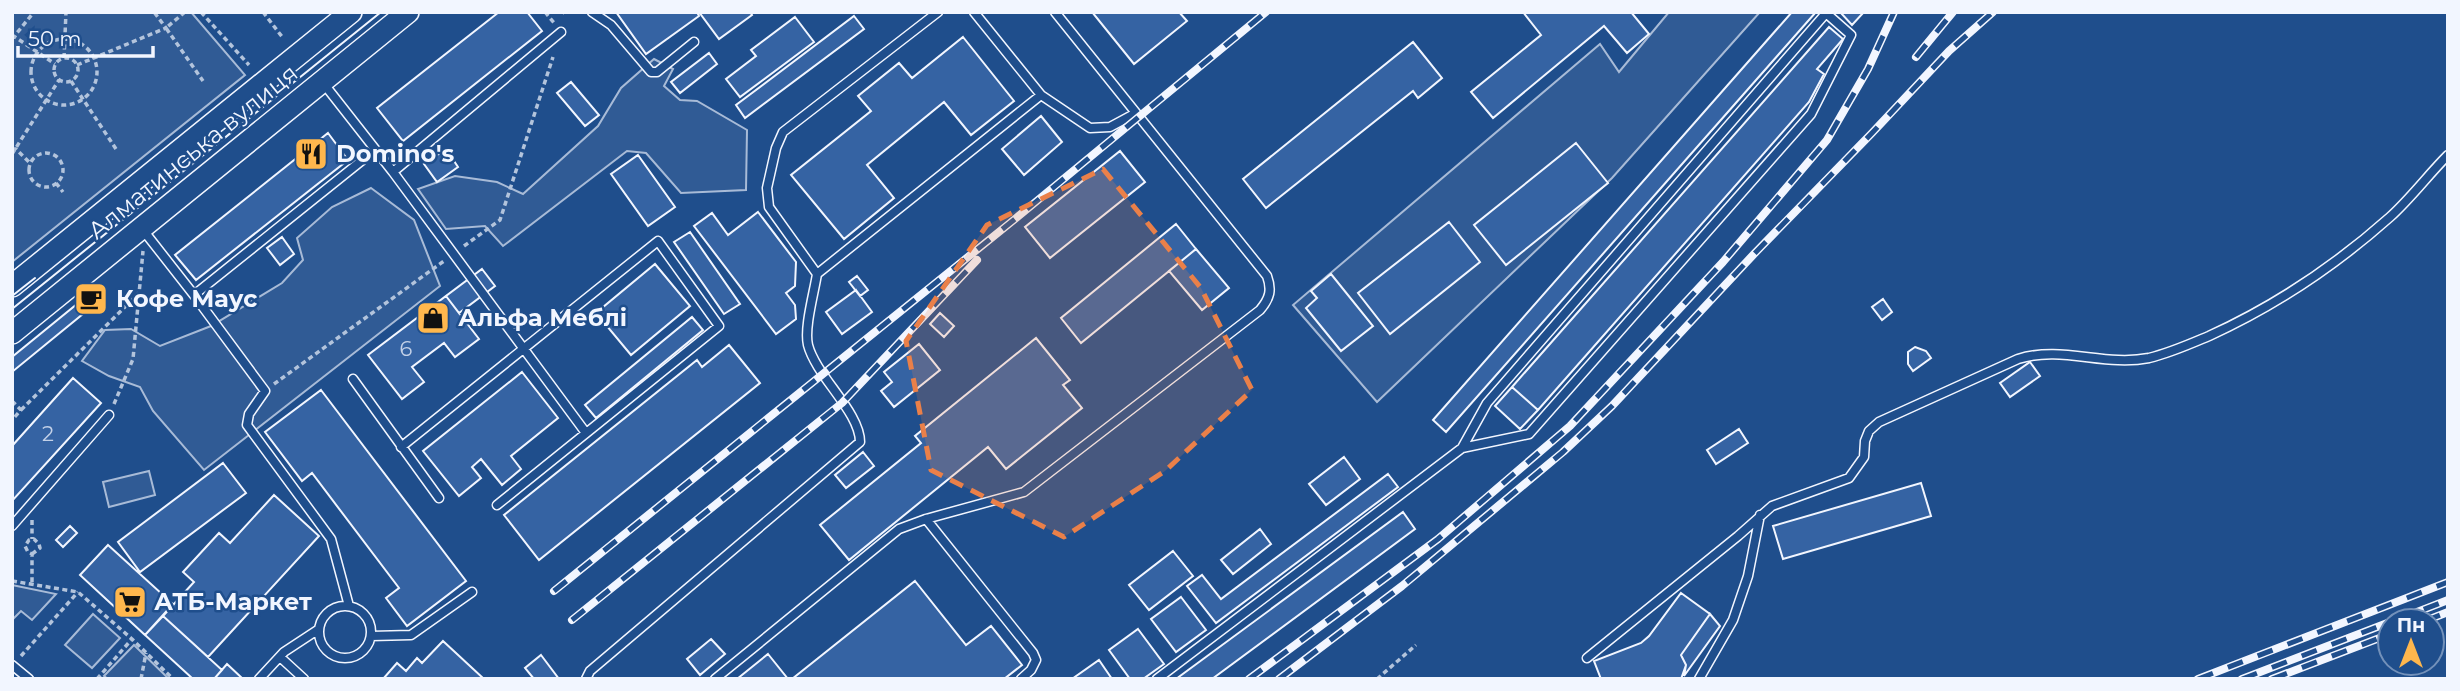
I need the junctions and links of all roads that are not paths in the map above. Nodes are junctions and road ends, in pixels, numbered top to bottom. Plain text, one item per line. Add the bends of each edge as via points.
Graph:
1 (351, 12) edge
2 (408, 12) edge
3 (592, 12) edge
4 (938, 12) edge
5 (974, 12) edge
6 (1055, 12) edge
7 (1827, 13) edge
8 (561, 32) dead end
9 (694, 42) dead end
10 (322, 82) junction
11 (1041, 95) junction
12 (1136, 113) junction
13 (376, 150) junction
14 (2448, 155) edge
15 (393, 172) junction
16 (143, 236) junction
17 (817, 274) junction
18 (12, 286) edge
19 (194, 295) junction
20 (12, 333) edge
21 (353, 379) dead end
22 (109, 415) road end
23 (586, 433) junction
24 (401, 447) junction
25 (1462, 448) junction
26 (439, 498) dead end
27 (497, 505) dead end
28 (1760, 515) junction
29 (926, 519) junction
30 (12, 526) edge
31 (472, 592) dead end
32 (349, 606) junction
33 (319, 629) junction
34 (371, 636) junction
35 (280, 657) junction
36 (1587, 658) dead end
37 (12, 665) edge
38 (29, 679) edge
39 (259, 679) edge
40 (304, 679) edge
41 (586, 679) edge
42 (715, 679) edge
43 (1021, 679) edge
44 (1157, 679) edge
45 (1699, 679) edge

1 - 18 street, Алматинська вулиця
2 - 10 street, Алматинська вулиця
3 - 9 lane via 611,24 651,72
4 - 17 lane via 790,125 779,139 767,188 769,207
5 - 11 lane
6 - 12 lane
7 - 25 lane via 1487,402
7 - 25 lane via 1851,35 1811,114 1529,434
8 - 15 lane
10 - 13 lane
10 - 16 street, Алматинська вулиця
11 - 12 lane via 1090,128 1110,127
11 - 17 lane
12 - 29 lane via 1267,276 1271,288 1268,301 1024,492
13 - 15 lane
13 - 19 lane
14 - 28 lane via 2390,218 2265,309 2189,345 2148,358 2036,353 2018,359 1879,422 1868,431 1864,457 1849,478 1772,506
15 - 23 lane
16 - 19 lane
16 - 20 street, Алматинська вулиця
17 - 41 lane via 807,342 858,428 860,442
19 - 32 lane via 265,391 247,425 331,539
21 - 24 lane
22 - 30 lane
23 - 24 lane via 719,326 657,241
23 - 27 lane
24 - 26 lane
25 - 44 lane
28 - 36 lane
28 - 45 lane via 1748,576 1733,620
29 - 42 lane via 899,528
29 - 43 lane via 1033,653 1034,666
31 - 34 lane via 411,635
32 - 33 lane via 333,609
32 - 34 lane via 369,620
33 - 34 lane via 323,647 347,659 363,652
33 - 35 lane
35 - 39 lane
35 - 40 lane
37 - 38 lane

